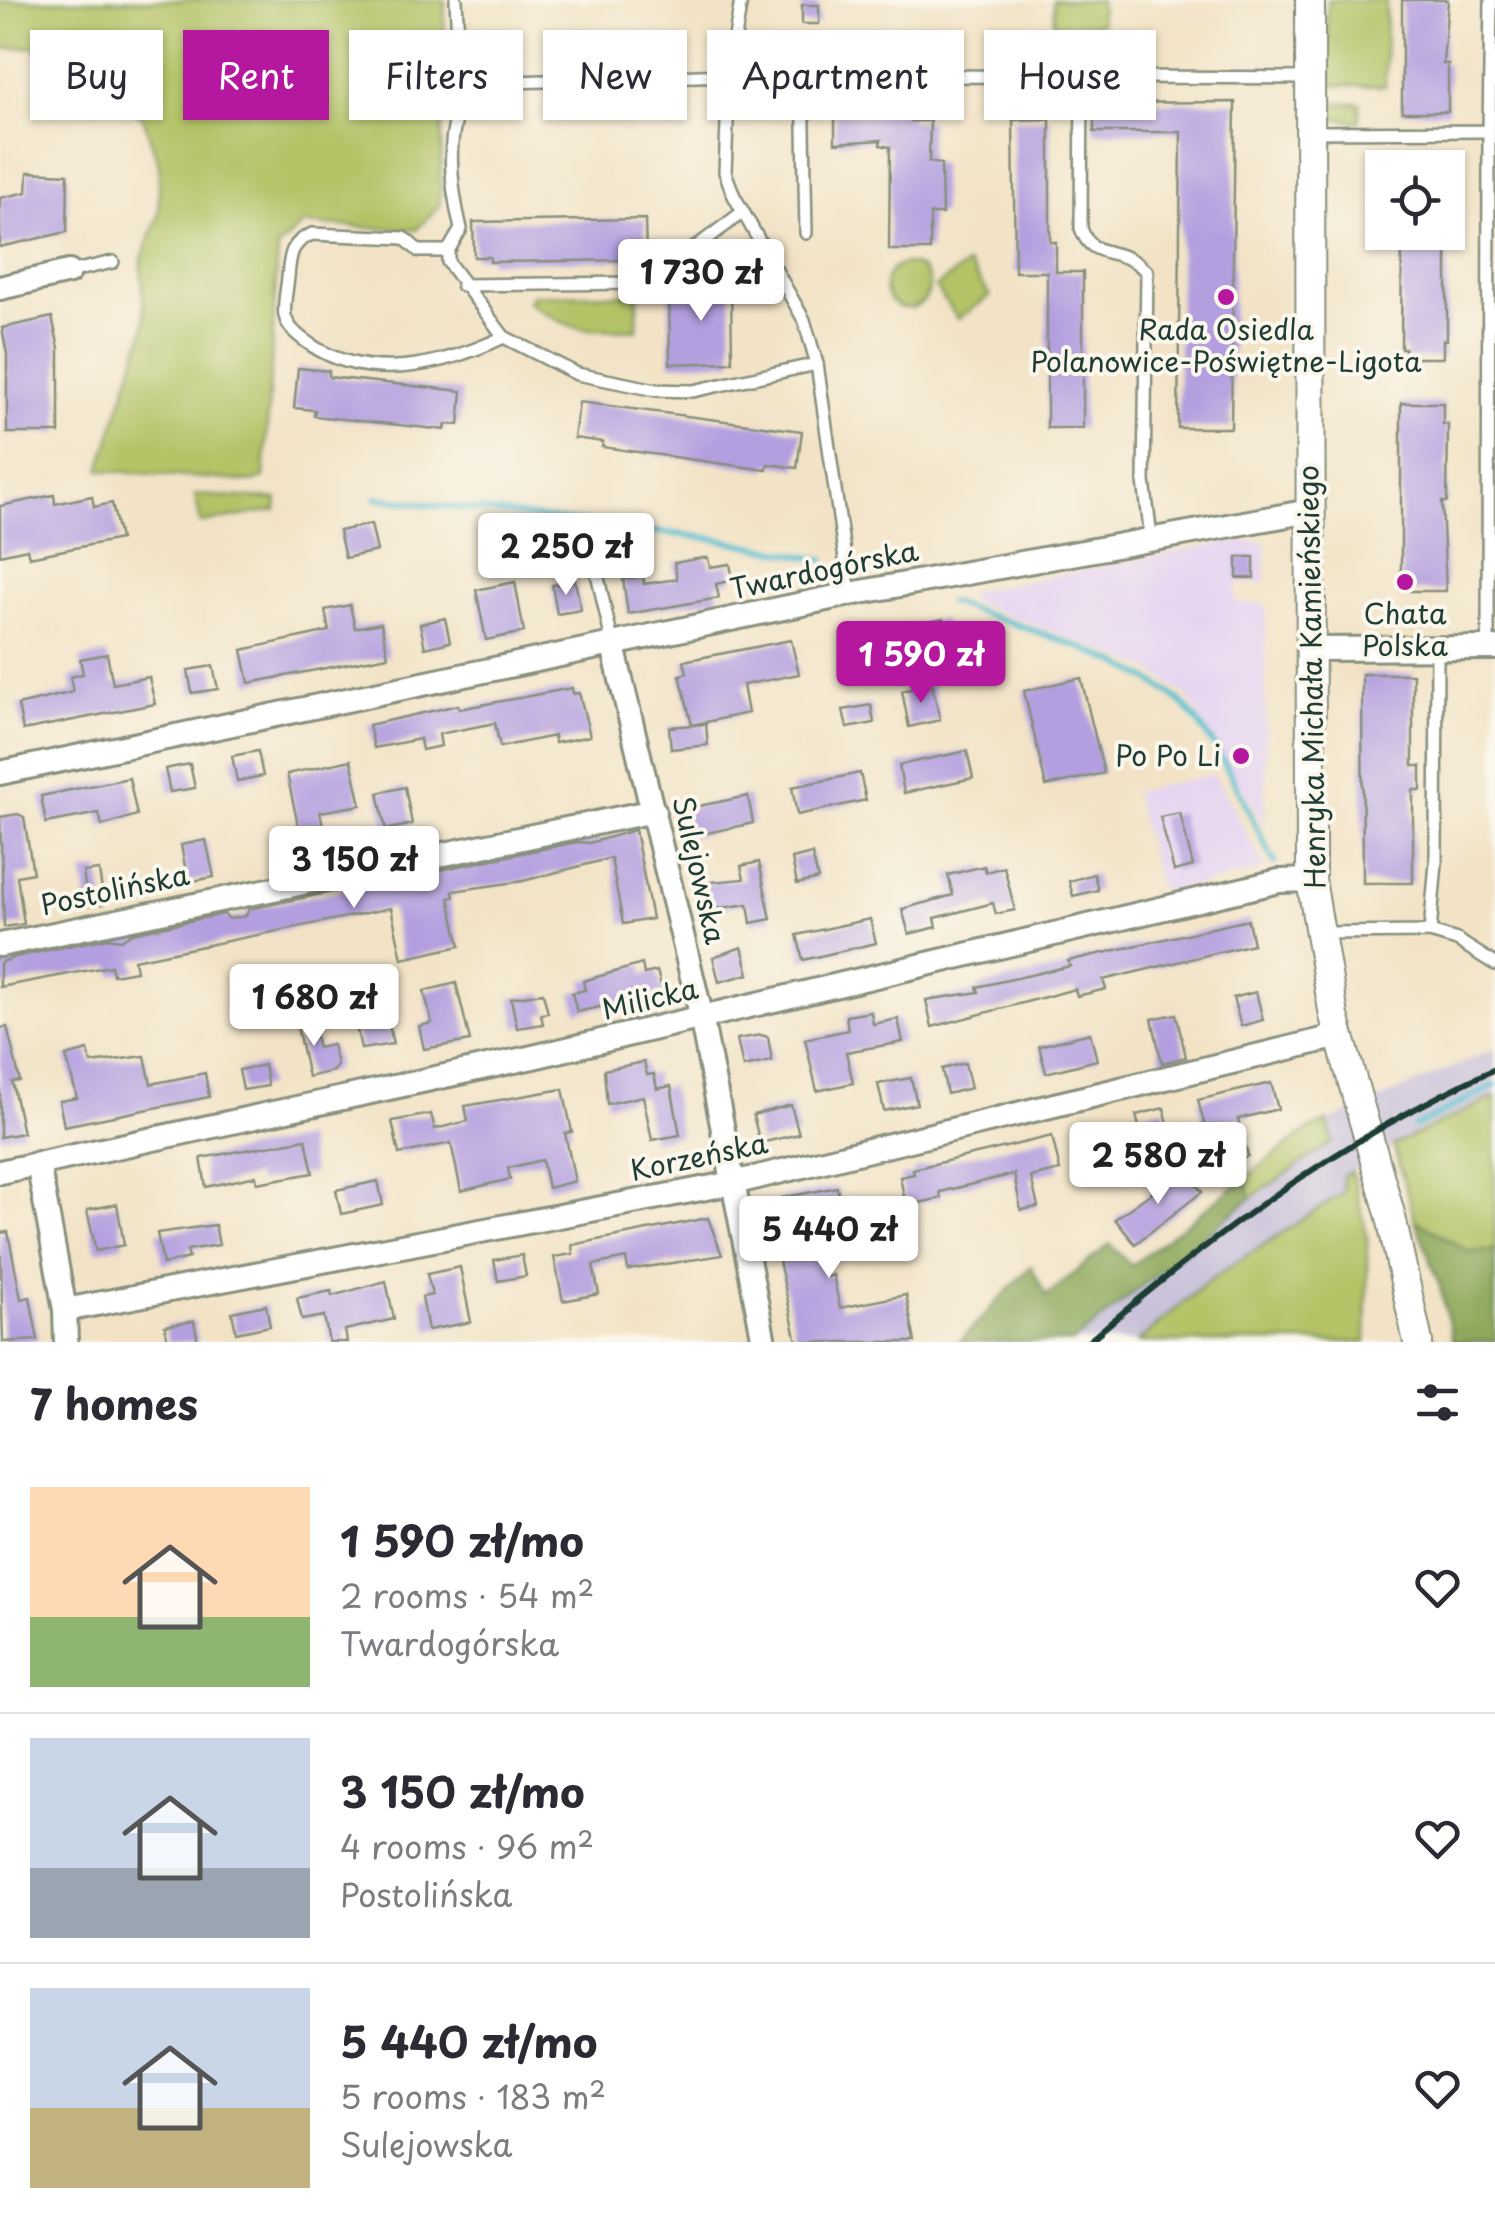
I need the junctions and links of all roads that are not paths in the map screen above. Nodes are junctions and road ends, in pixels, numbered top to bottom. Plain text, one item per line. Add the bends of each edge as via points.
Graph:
1 (456, 0) edge
2 (741, 0) edge
3 (1310, 0) edge
4 (1491, 0) edge
5 (458, 30) edge
6 (736, 30) edge
7 (707, 76) edge
8 (1156, 77) edge
9 (1310, 78) junction
10 (523, 82) edge
11 (458, 120) edge
12 (727, 120) edge
13 (804, 120) edge
14 (1082, 120) edge
15 (1490, 131) junction
16 (1310, 132) junction
17 (744, 212) junction
18 (806, 233) dead end
19 (448, 251) junction
20 (113, 262) dead end
21 (69, 272) joint
22 (462, 285) junction
23 (0, 288) edge
24 (504, 337) junction
25 (817, 364) junction
26 (1310, 512) junction
27 (588, 532) dead end
28 (1151, 537) junction
29 (850, 594) junction
30 (613, 646) junction
31 (1437, 648) junction
32 (1492, 648) edge
33 (1310, 649) junction
34 (0, 773) edge
35 (654, 811) junction
36 (1311, 880) junction
37 (1430, 932) junction
38 (1318, 933) junction
39 (0, 944) edge
40 (1495, 964) edge
41 (701, 1018) junction
42 (1339, 1036) junction
43 (38, 1164) junction
44 (0, 1172) edge
45 (733, 1183) junction
46 (66, 1310) junction
47 (66, 1342) edge
48 (764, 1342) edge
49 (1418, 1342) edge

1 - 5 lane
2 - 6 lane
3 - 9 street, Henryka Michała Kamieńskiego
4 - 15 lane
7 - 10 lane
8 - 9 lane
9 - 16 street, Henryka Michała Kamieńskiego
11 - 19 lane via 453,203 461,229
12 - 17 lane via 725,172
13 - 18 lane
14 - 28 lane via 1085,242 1128,254 1147,272 1144,481
15 - 16 lane
15 - 32 lane
16 - 26 street, Henryka Michała Kamieńskiego
17 - 22 lane via 653,279
17 - 25 lane via 804,320
19 - 22 lane
19 - 24 lane via 418,251 404,238 312,234 290,253 285,316 304,340 331,356 397,367 462,357
20 - 21 lane
21 - 23 street
22 - 24 lane
24 - 25 lane via 577,374 656,390 693,391
25 - 29 lane
26 - 28 street, Twardogórska
26 - 33 street, Henryka Michała Kamieńskiego
27 - 30 lane, Sulejowska
28 - 29 street, Twardogórska
29 - 30 street, Twardogórska
30 - 34 street, Twardogórska
30 - 35 street, Sulejowska
31 - 32 street
31 - 33 street
31 - 37 lane
33 - 36 street, Henryka Michała Kamieńskiego
35 - 39 street, Postolińska
35 - 41 street, Sulejowska
36 - 38 street, Henryka Michała Kamieńskiego
36 - 41 street, Milicka via 1279,881
37 - 38 lane
37 - 40 lane
38 - 42 street, Henryka Michała Kamieńskiego
41 - 43 street, Milicka
41 - 45 street, Sulejowska
42 - 45 street, Korzeńska
42 - 49 street, Henryka Michała Kamieńskiego via 1391,1217
43 - 44 street, Milicka
43 - 46 street
45 - 46 street, Korzeńska
45 - 48 street, Sulejowska
46 - 47 street

